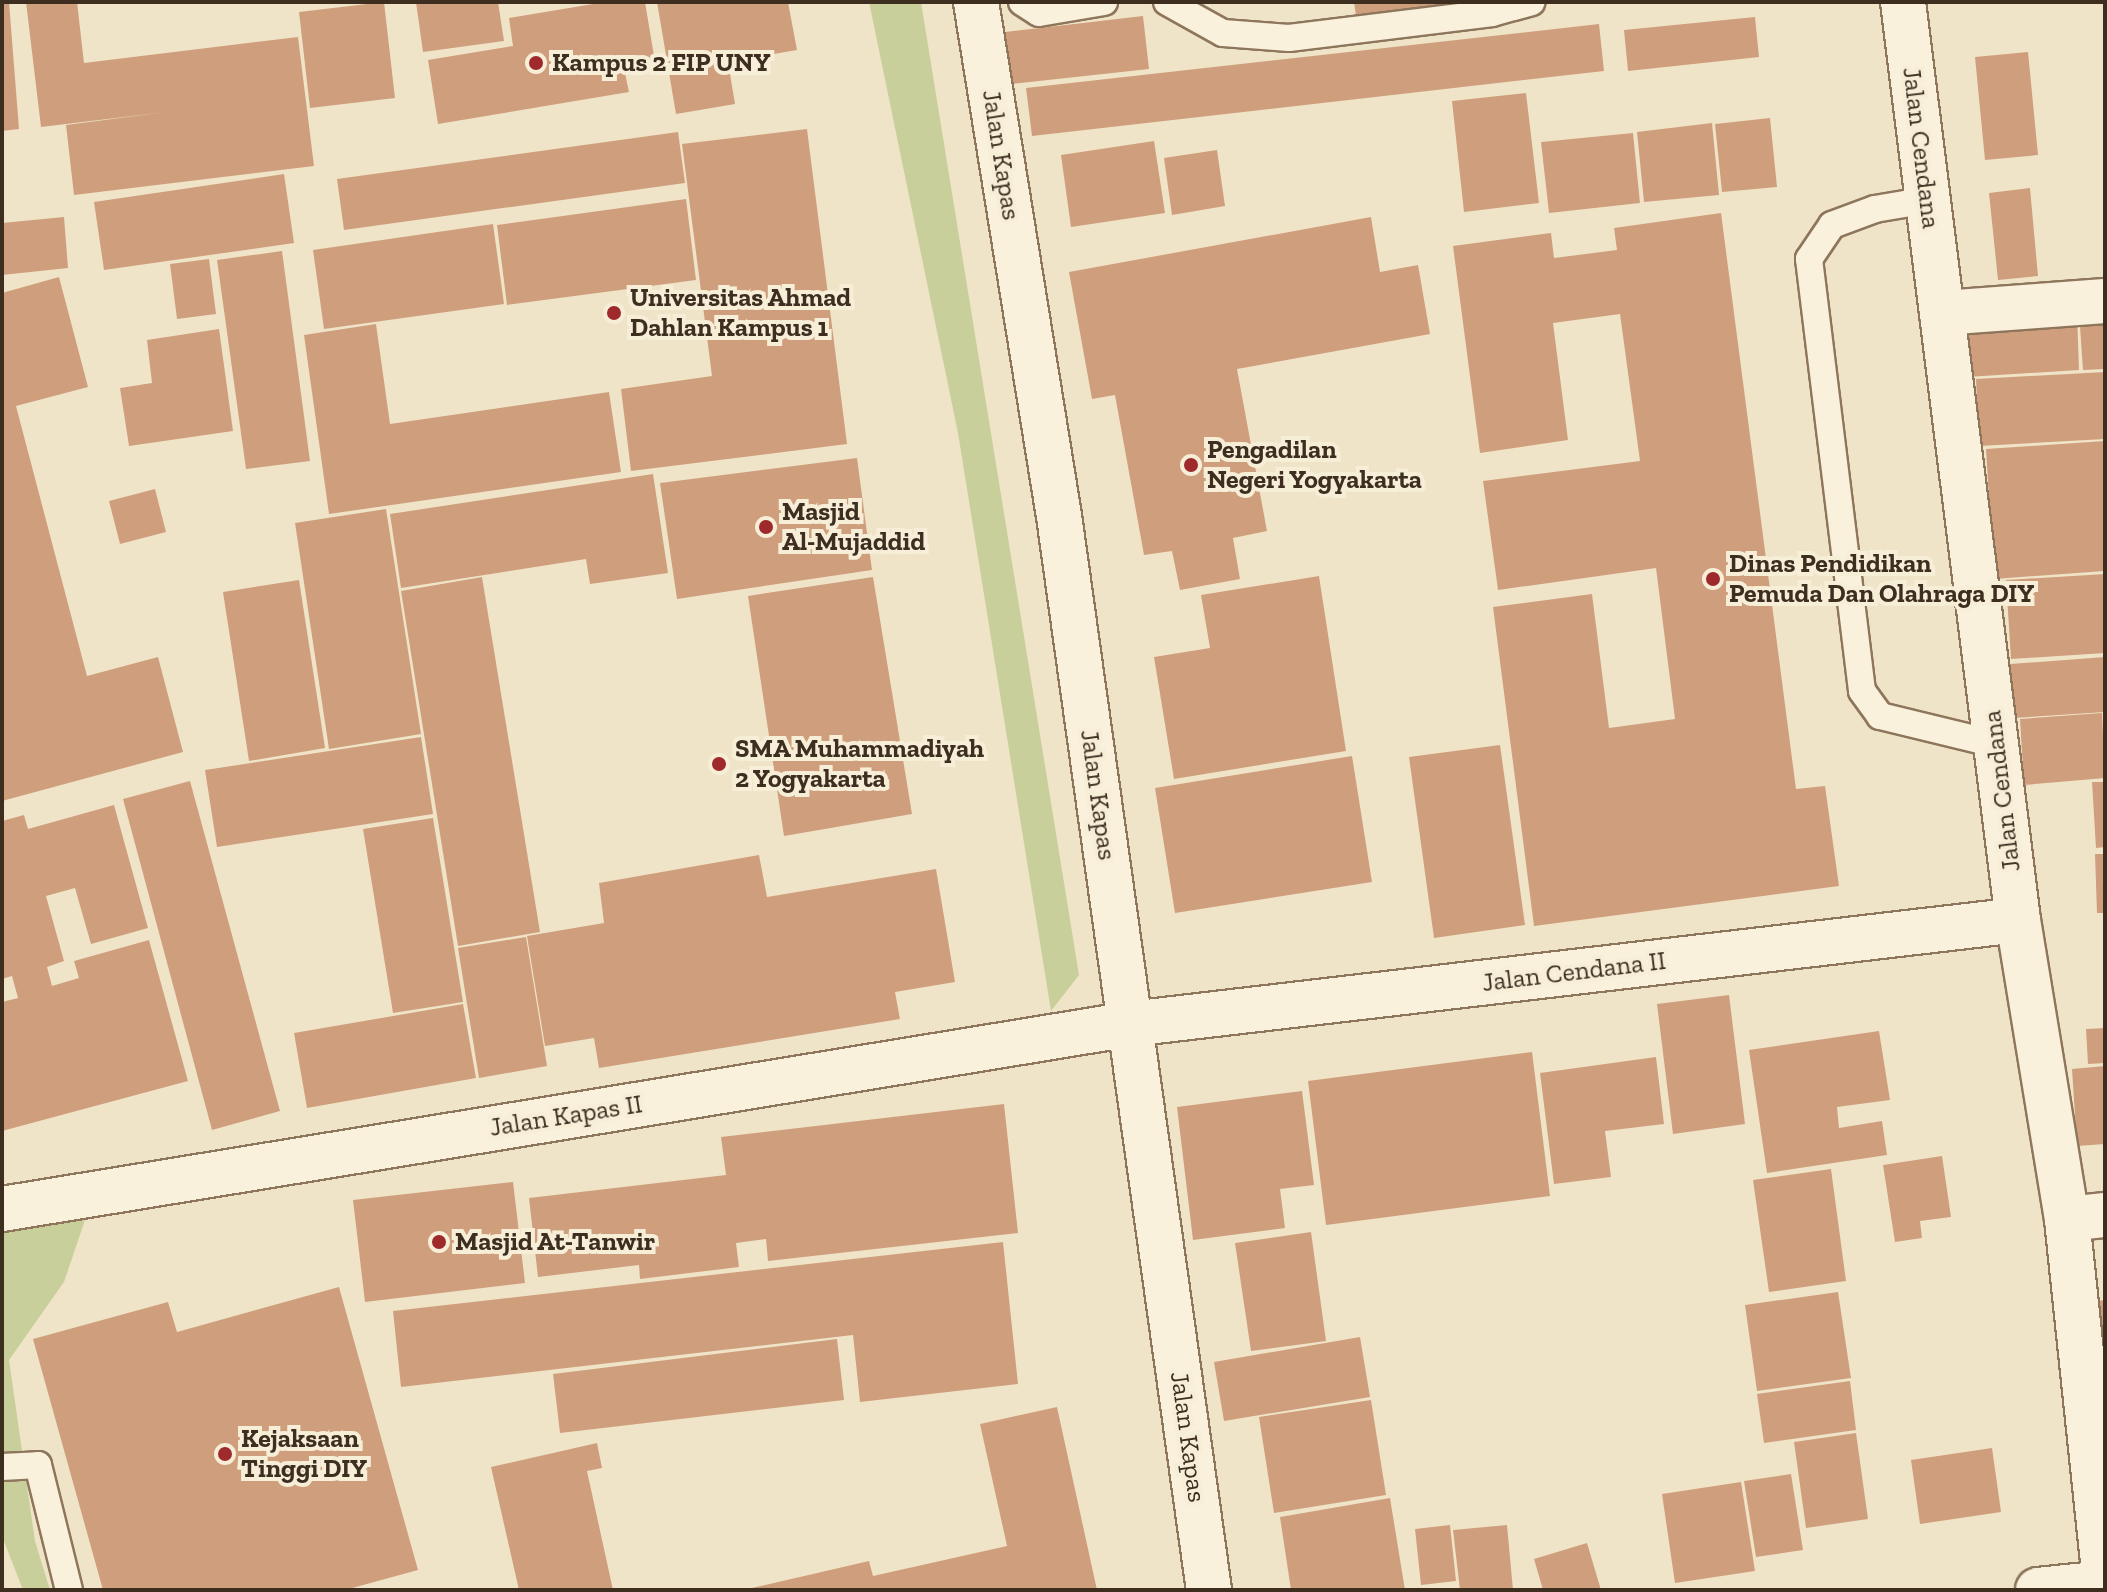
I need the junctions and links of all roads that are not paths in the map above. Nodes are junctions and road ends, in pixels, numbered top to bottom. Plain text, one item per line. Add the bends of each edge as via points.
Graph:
1 (976, 2) edge
2 (1022, 2) edge
3 (1104, 2) edge
4 (1167, 2) edge
5 (1532, 2) edge
6 (1903, 2) edge
7 (1928, 200) junction
8 (2105, 301) edge
9 (1942, 313) junction
10 (1996, 744) junction
11 (2018, 920) junction
12 (1130, 1024) junction
13 (2, 1209) edge
14 (2086, 1217) edge
15 (2, 1467) edge
16 (2103, 1570) edge
17 (69, 1590) edge
18 (1209, 1590) edge
19 (2038, 1590) edge

1 - 12 street, Jalan Kapas
2 - 3 lane via 1039,13
4 - 5 lane via 1223,33 1289,38 1492,13
6 - 7 street, Jalan Cendana
7 - 9 street, Jalan Cendana
7 - 10 lane via 1875,209 1832,225 1809,259 1862,691 1880,716
8 - 9 street
9 - 10 street, Jalan Cendana
10 - 11 street, Jalan Cendana
11 - 12 street, Jalan Cendana II
11 - 14 street, Jalan Cendana
12 - 13 street, Jalan Kapas II
12 - 18 street, Jalan Kapas
14 - 16 street, Jalan Cendana
15 - 17 lane via 38,1465
16 - 19 street

